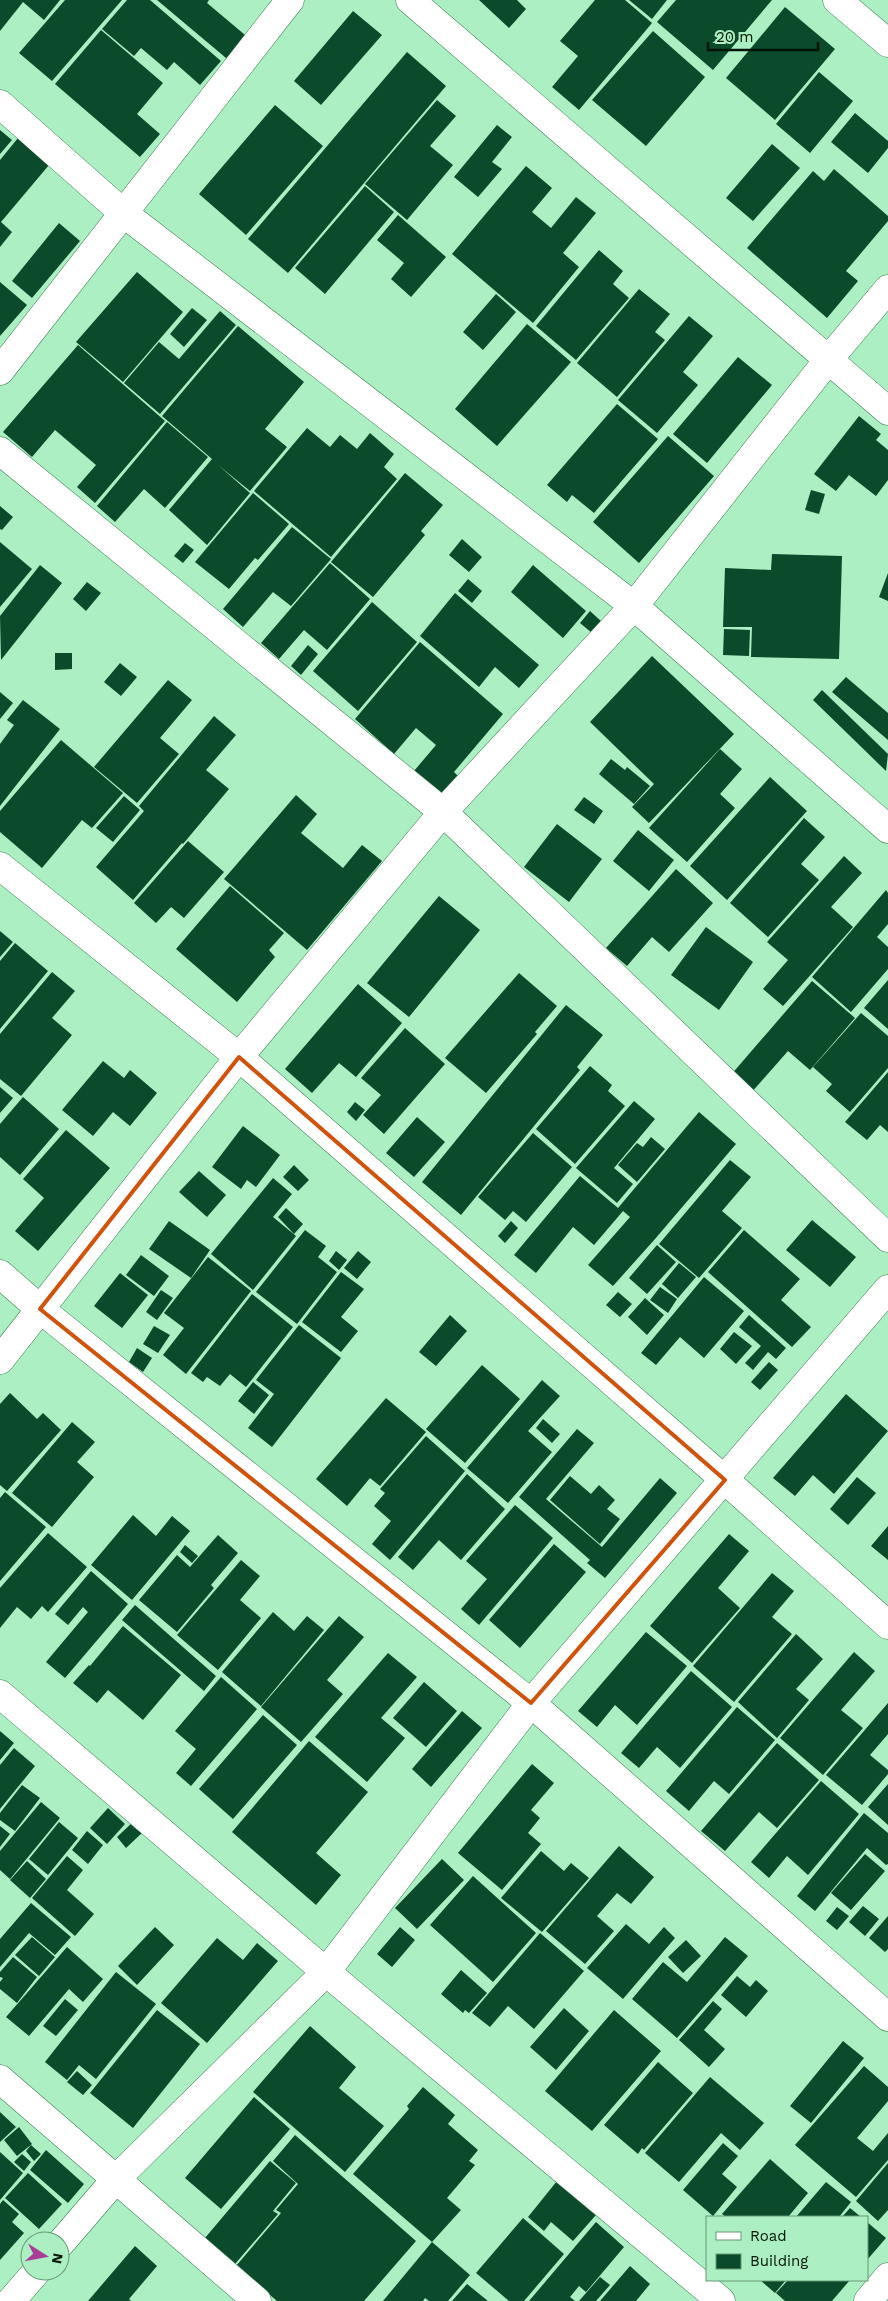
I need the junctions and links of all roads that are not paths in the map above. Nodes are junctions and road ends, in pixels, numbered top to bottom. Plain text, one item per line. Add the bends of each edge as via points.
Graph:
1 (290, 0) edge
2 (410, 0) edge
3 (837, 0) edge
4 (888, 43) edge
5 (0, 104) edge
6 (122, 212) junction
7 (888, 289) edge
8 (828, 360) junction
9 (0, 371) edge
10 (888, 411) edge
11 (0, 451) edge
12 (634, 606) junction
13 (443, 812) junction
14 (888, 829) edge
15 (0, 866) edge
16 (239, 1057) junction
17 (888, 1238) edge
18 (0, 1274) edge
19 (888, 1289) edge
20 (40, 1309) junction
21 (0, 1360) edge
22 (725, 1480) junction
23 (888, 1625) edge
24 (0, 1694) edge
25 (531, 1703) junction
26 (326, 1972) junction
27 (888, 2017) edge
28 (0, 2079) edge
29 (115, 2180) junction
30 (70, 2232) edge
31 (888, 2277) edge
32 (28, 2281) edge
33 (11, 2301) edge
34 (257, 2301) edge
35 (721, 2301) edge
36 (868, 2301) edge

1 - 6 street
2 - 8 street
3 - 4 street
5 - 6 street
6 - 9 street
6 - 12 street
7 - 8 street
8 - 10 street
8 - 12 street
11 - 13 street
12 - 13 street
12 - 14 street
13 - 16 street
13 - 17 street
15 - 16 street
16 - 20 street
16 - 22 street
18 - 20 street
19 - 22 street
20 - 21 street
20 - 25 street
22 - 23 street
22 - 25 street
24 - 26 street
25 - 26 street
25 - 27 street
26 - 29 street
26 - 35 street
28 - 29 street
29 - 30 street
29 - 34 street
31 - 36 street
32 - 33 street

